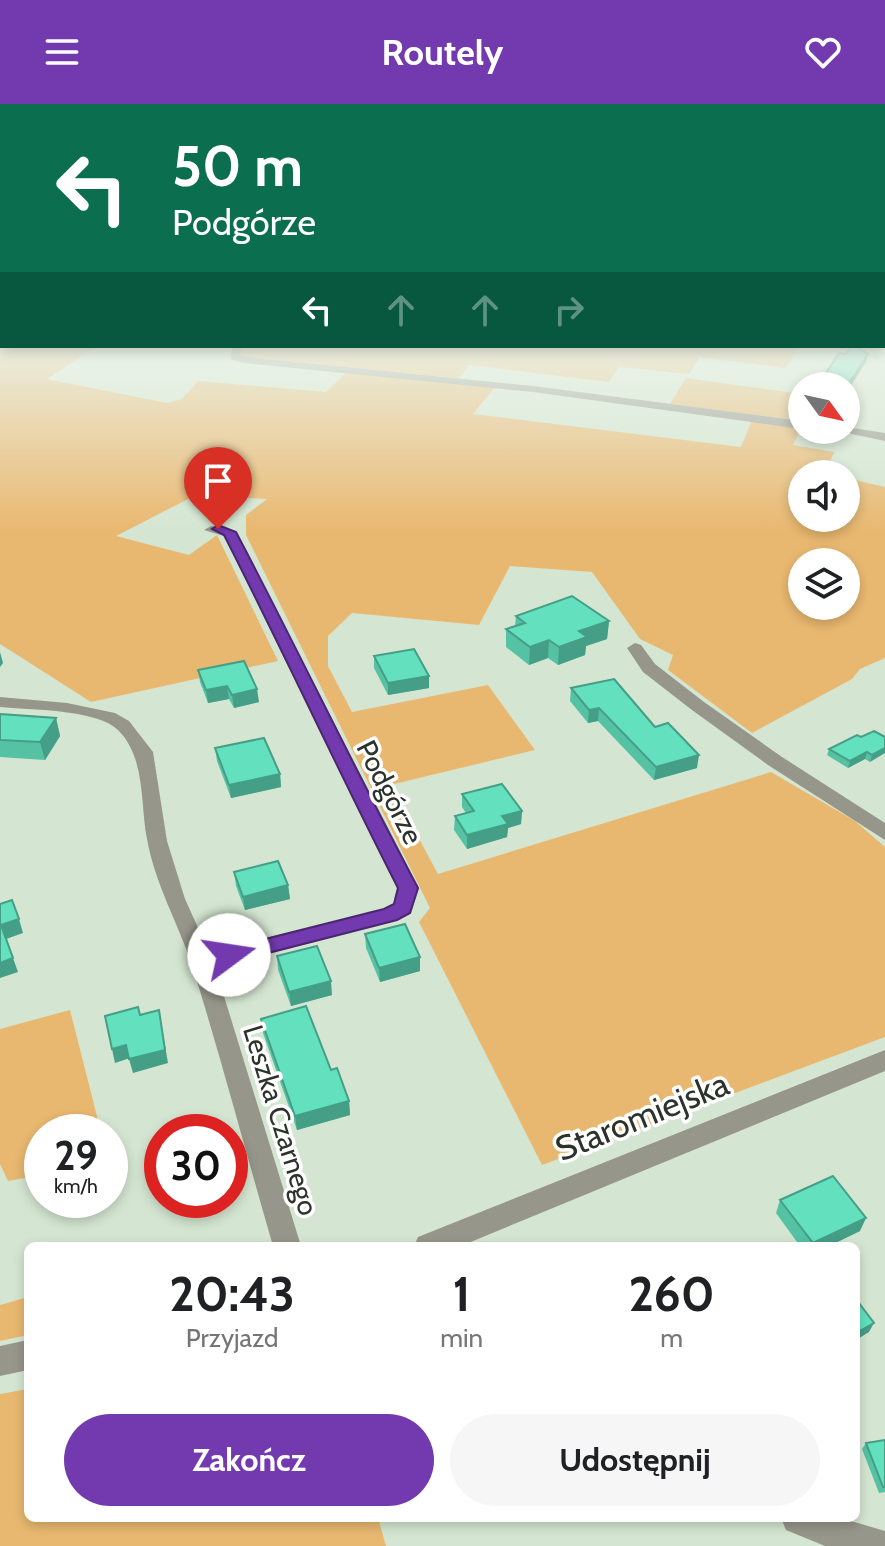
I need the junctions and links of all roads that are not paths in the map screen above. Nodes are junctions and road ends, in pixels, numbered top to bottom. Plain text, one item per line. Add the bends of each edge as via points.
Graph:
1 (587, 396) edge
2 (788, 423) edge
3 (860, 433) edge
4 (885, 437) edge
5 (211, 530) dead end
6 (635, 648) dead end
7 (0, 702) edge
8 (885, 833) edge
9 (202, 962) junction
10 (885, 1060) edge
11 (286, 1242) edge
12 (449, 1242) edge
13 (24, 1356) edge
14 (0, 1361) edge
15 (808, 1522) edge
16 (880, 1546) edge

1 - 2 street
3 - 4 street
5 - 9 street, Podgórze via 229,532 408,888 403,908 390,915
6 - 8 street via 649,668 698,706
7 - 9 street, Leszka Czarnego via 92,712 123,725 136,739 144,752 157,841 174,899
9 - 11 street, Leszka Czarnego
10 - 12 street, Staromiejska
13 - 14 street
15 - 16 street

